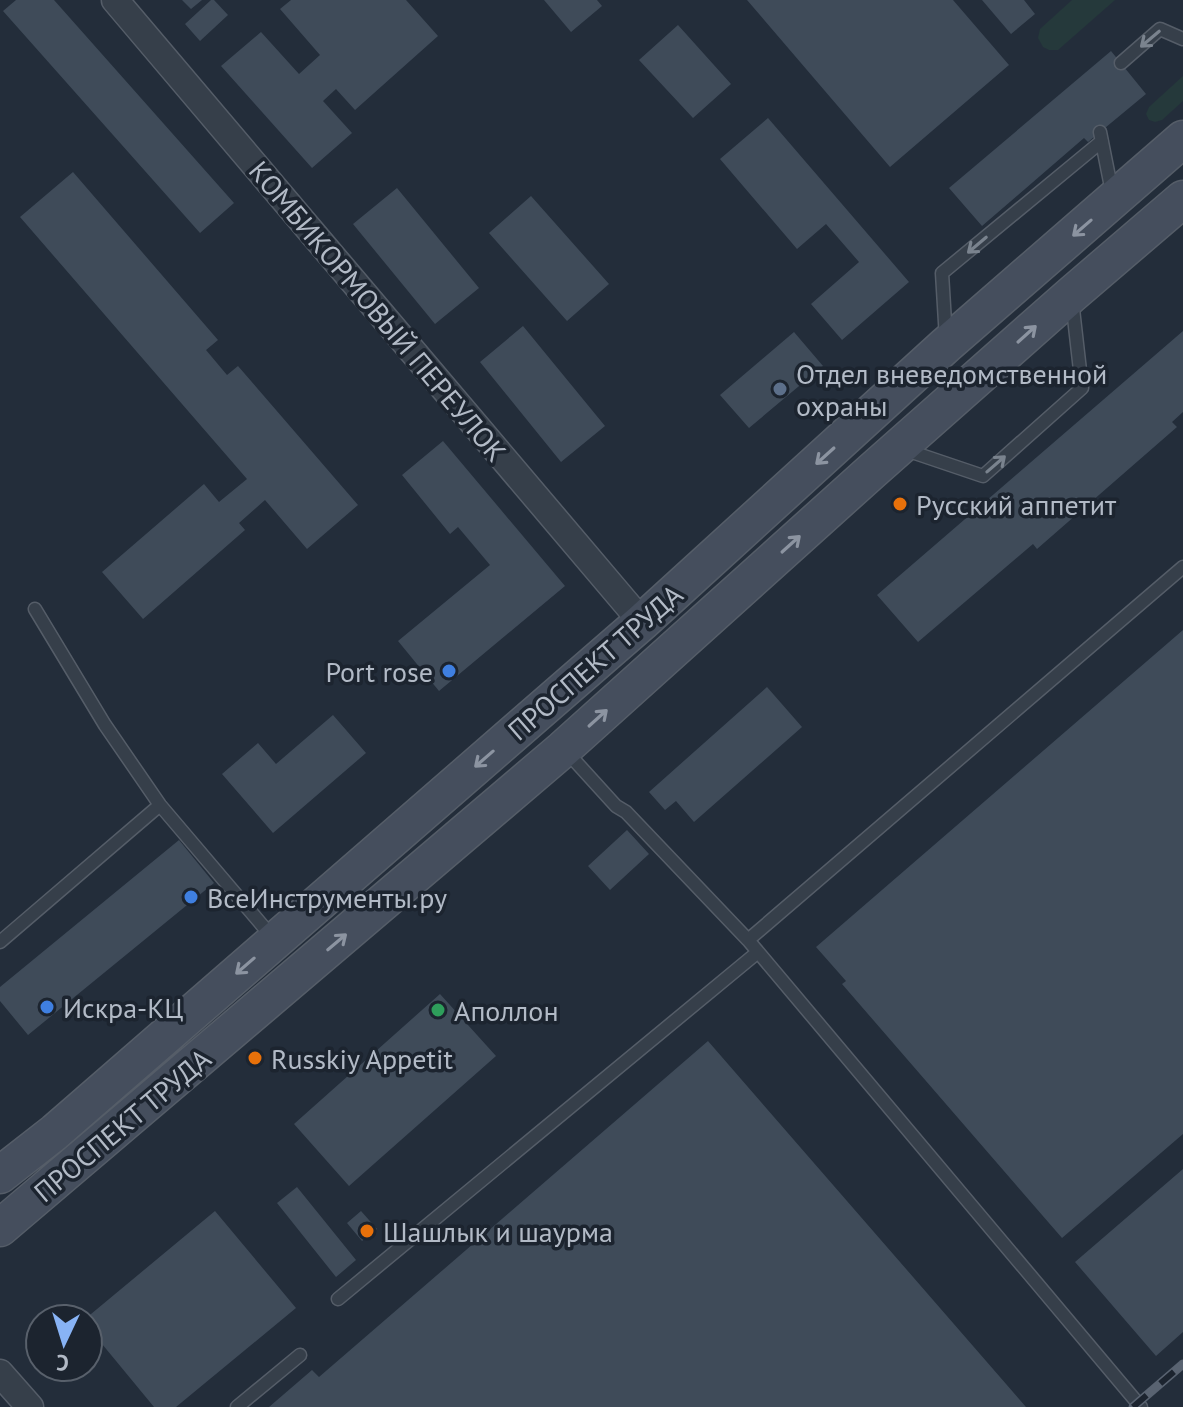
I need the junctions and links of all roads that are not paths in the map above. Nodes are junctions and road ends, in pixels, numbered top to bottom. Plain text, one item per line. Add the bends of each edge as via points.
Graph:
1 (115, 0) edge
2 (1183, 39) edge
3 (1121, 63) dead end
4 (1183, 139) edge
5 (1183, 199) edge
6 (1114, 200) junction
7 (1071, 295) junction
8 (946, 345) junction
9 (900, 447) junction
10 (1183, 567) edge
11 (35, 609) dead end
12 (642, 622) junction
13 (668, 654) junction
14 (563, 749) junction
15 (160, 805) junction
16 (275, 940) junction
17 (748, 940) junction
18 (0, 942) edge
19 (758, 952) junction
20 (0, 1175) edge
21 (0, 1228) edge
22 (338, 1299) dead end
23 (300, 1355) dead end
24 (0, 1373) edge
25 (30, 1407) edge
26 (237, 1407) edge
27 (1141, 1407) edge

1 - 12 street, КОМБИКОРМОВЫЙ ПЕРЕУЛОК
2 -> 3 lane via 1160,29
4 - 6 main road, ПРОСПЕКТ ТРУДА
5 - 7 main road, ПРОСПЕКТ ТРУДА
6 -> 8 main road, ПРОСПЕКТ ТРУДА
6 -> 8 lane via 1101,137 942,273
9 -> 7 main road, ПРОСПЕКТ ТРУДА
9 -> 7 lane via 983,476 1071,398 1082,388
8 -> 12 main road, ПРОСПЕКТ ТРУДА
13 -> 9 main road, ПРОСПЕКТ ТРУДА
10 - 17 lane
11 - 15 lane
12 - 13 main road
12 -> 16 main road, ПРОСПЕКТ ТРУДА
14 -> 13 main road, ПРОСПЕКТ ТРУДА
14 - 17 lane
21 -> 14 main road, ПРОСПЕКТ ТРУДА
15 - 16 lane
15 - 18 lane
16 -> 20 main road, ПРОСПЕКТ ТРУДА
17 - 19 lane
19 - 22 lane
19 - 27 lane
23 - 26 lane
24 - 25 street

